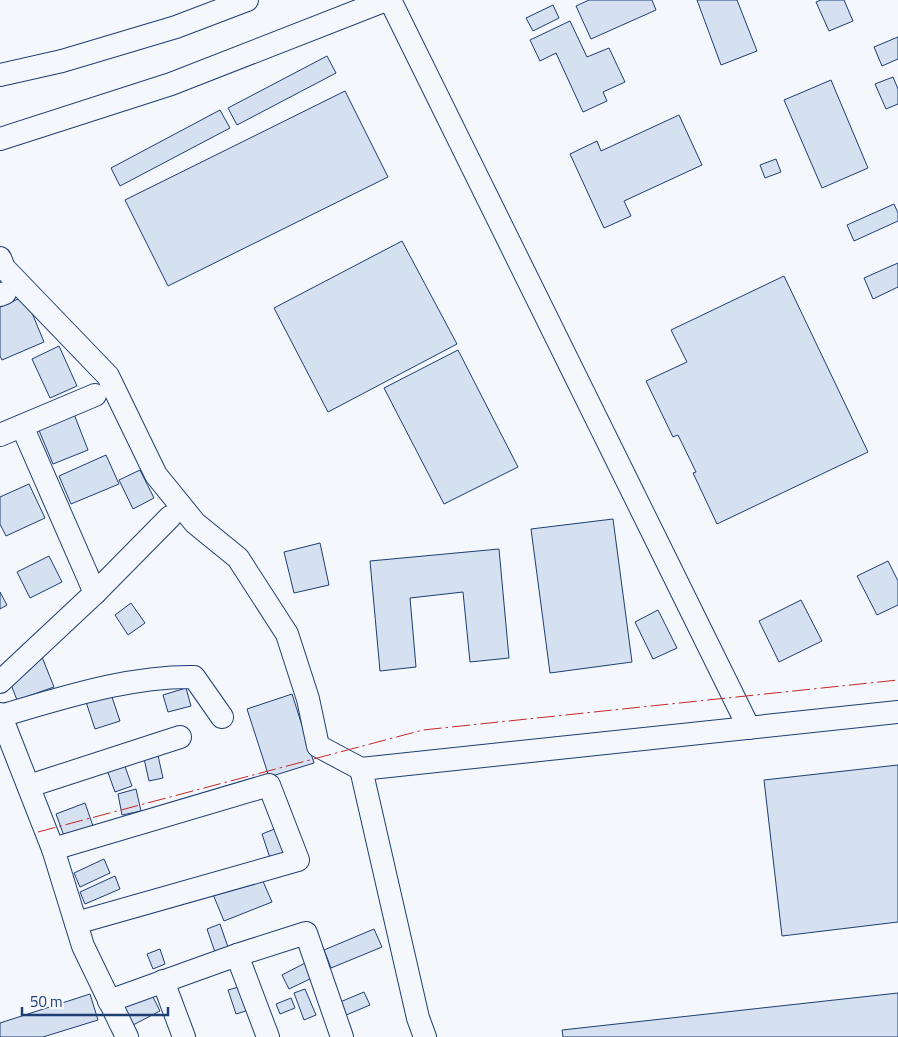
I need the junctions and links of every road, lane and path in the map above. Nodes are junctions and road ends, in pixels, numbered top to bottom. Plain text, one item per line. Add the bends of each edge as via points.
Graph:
1 (247, 0) edge
2 (388, 0) edge
3 (0, 75) edge
4 (0, 139) edge
5 (0, 258) edge
6 (95, 395) dead end
7 (22, 426) junction
8 (0, 435) edge
9 (170, 517) dead end
10 (95, 593) junction
11 (0, 682) edge
12 (898, 712) edge
13 (0, 715) edge
14 (222, 717) dead end
15 (749, 728) junction
16 (180, 737) dead end
17 (361, 769) junction
18 (29, 786) junction
19 (53, 848) junction
20 (76, 923) junction
21 (237, 955) junction
22 (163, 981) junction
23 (109, 1001) junction
24 (127, 1037) edge
25 (184, 1037) edge
26 (268, 1037) edge
27 (342, 1037) edge
28 (425, 1037) edge

1 - 3 street via 176,27 62,61
2 - 4 street via 171,84
2 - 15 street
5 - 17 street via 4,268 108,376 156,475 195,523 238,558 287,634 308,698 318,746
6 - 7 street
7 - 8 street
7 - 10 street
9 - 10 street
10 - 11 street
12 - 15 street
13 - 14 street via 78,693 165,677 194,677
13 - 18 street
15 - 17 street
16 - 18 street
17 - 28 street
18 - 19 street
19 - 20 street
19 - 20 street via 269,785 298,860
20 - 23 street via 83,946
21 - 22 street
21 - 26 street
21 - 27 street via 306,933
22 - 23 street
22 - 25 street
23 - 24 street

